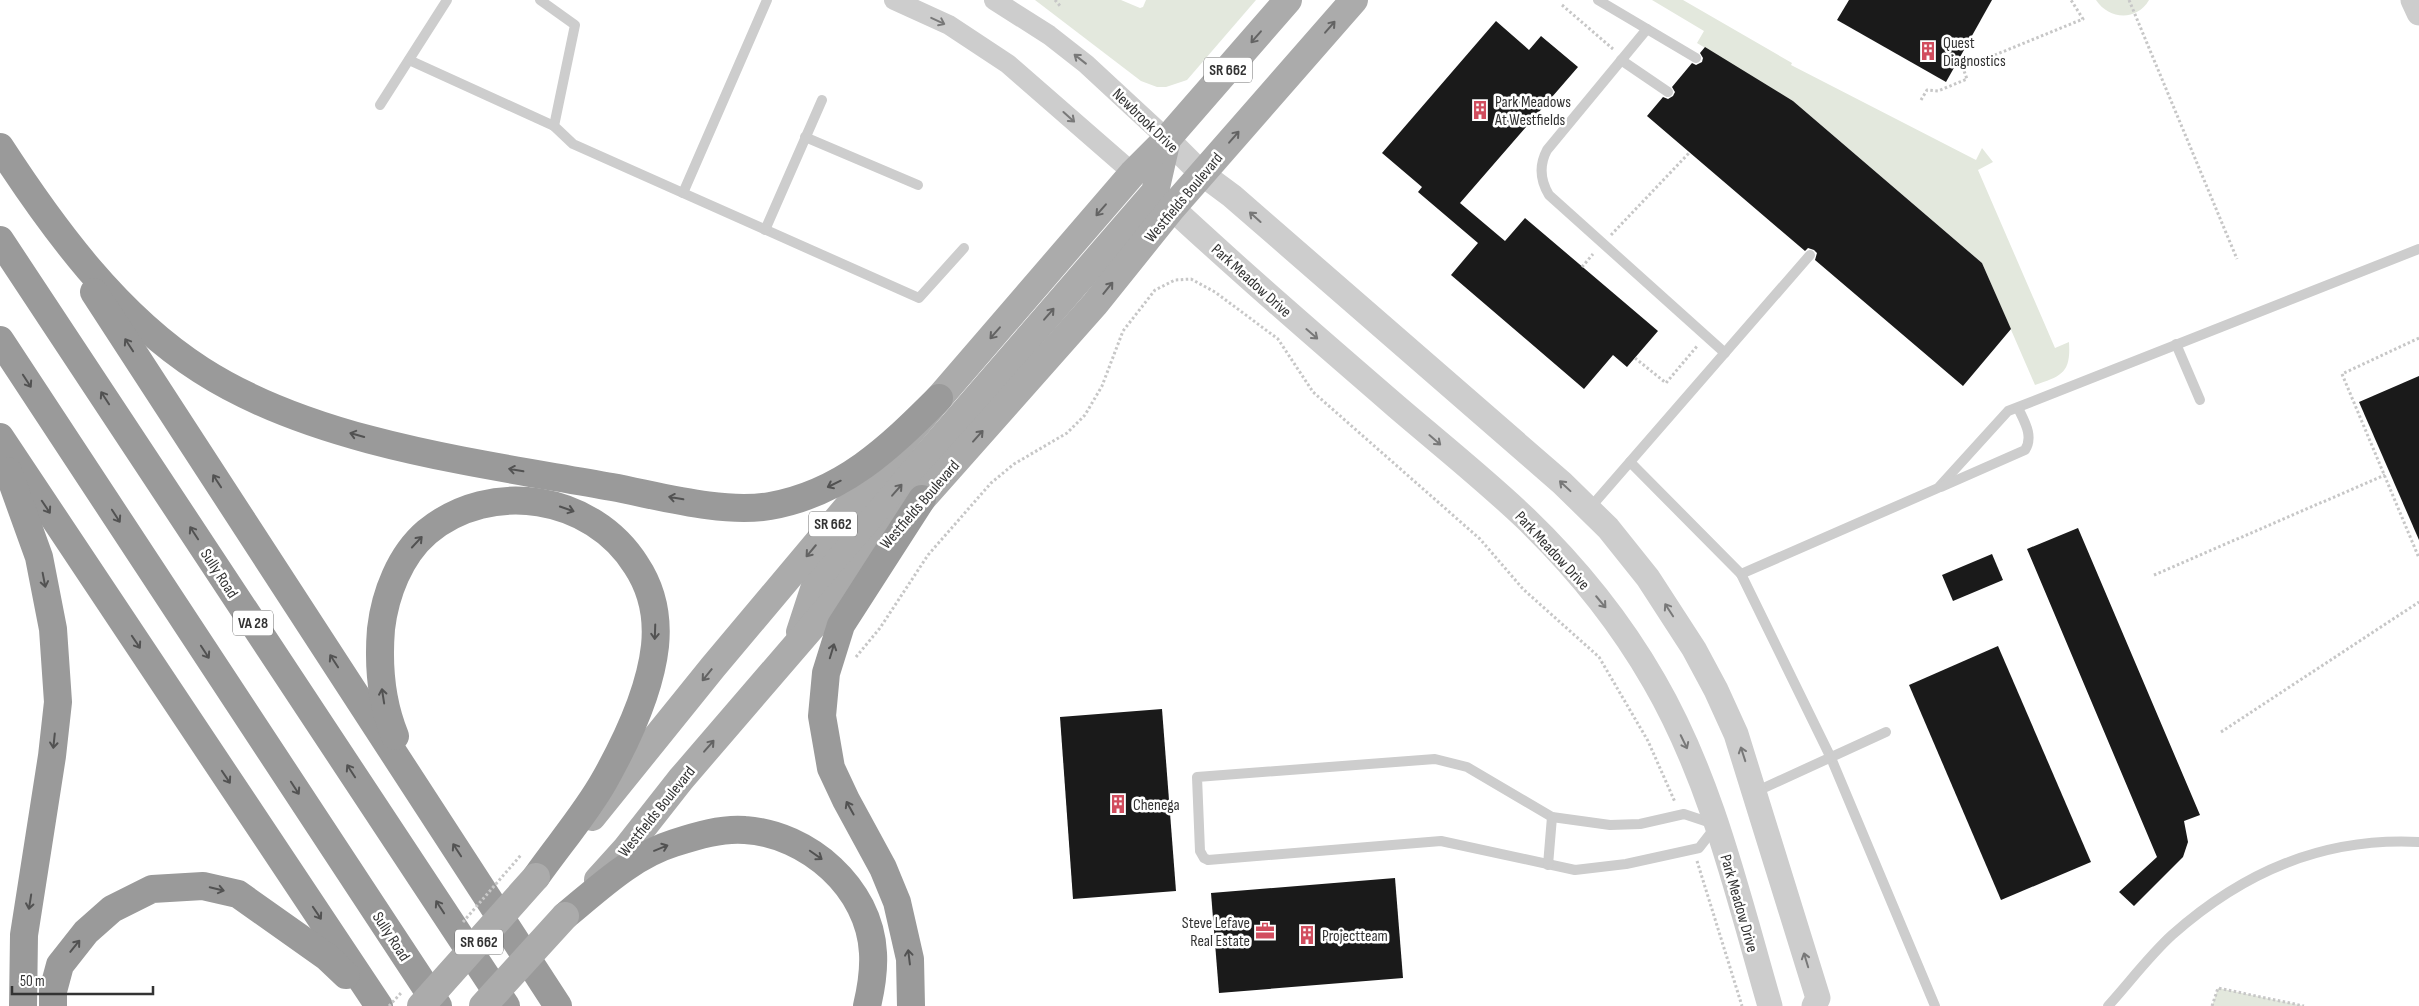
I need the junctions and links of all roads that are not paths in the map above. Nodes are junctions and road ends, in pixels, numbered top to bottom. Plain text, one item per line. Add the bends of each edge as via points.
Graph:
1 (446, 0) edge
2 (540, 0) edge
3 (767, 0) edge
4 (894, 0) edge
5 (994, 0) edge
6 (1016, 0) edge
7 (1288, 0) edge
8 (1354, 0) edge
9 (1598, 0) edge
10 (2413, 0) edge
11 (2419, 13) edge
12 (1026, 19) junction
13 (1647, 29) junction
14 (1696, 58) dead end
15 (409, 60) junction
16 (1621, 60) junction
17 (1668, 92) dead end
18 (822, 100) dead end
19 (380, 105) dead end
20 (554, 126) junction
21 (806, 137) junction
22 (1167, 139) junction
23 (0, 147) edge
24 (1133, 173) junction
25 (1202, 173) junction
26 (918, 185) dead end
27 (683, 193) junction
28 (31, 195) junction
29 (1163, 200) junction
30 (766, 230) junction
31 (0, 240) edge
32 (964, 248) dead end
33 (2419, 249) edge
34 (1810, 255) dead end
35 (0, 340) edge
36 (2176, 344) junction
37 (1725, 352) junction
38 (939, 398) junction
39 (2200, 400) dead end
40 (2018, 408) junction
41 (0, 437) edge
42 (0, 451) edge
43 (1630, 462) junction
44 (1938, 488) junction
45 (922, 499) junction
46 (1589, 509) junction
47 (1741, 574) junction
48 (796, 645) junction
49 (1886, 732) dead end
50 (1831, 758) junction
51 (1755, 792) junction
52 (428, 805) junction
53 (1552, 817) junction
54 (1717, 825) junction
55 (2419, 842) edge
56 (1548, 865) junction
57 (536, 877) junction
58 (564, 916) junction
59 (522, 950) junction
60 (23, 1006) edge
61 (53, 1006) edge
62 (378, 1006) edge
63 (422, 1006) edge
64 (438, 1006) edge
65 (483, 1006) edge
66 (506, 1006) edge
67 (558, 1006) edge
68 (576, 1006) edge
69 (867, 1006) edge
70 (911, 1006) edge
71 (1770, 1006) edge
72 (1814, 1006) edge
73 (1935, 1006) edge
74 (2108, 1006) edge

1 - 15 lane
2 - 20 lane via 575,25
3 - 27 lane
4 -> 24 street via 949,25 1008,64
5 - 12 street, Newbrook Drive
6 - 12 lane
7 -> 22 main road, SR 662
25 -> 8 main road, Westfields Boulevard / SR 662
9 - 13 lane
10 - 11 street
22 -> 12 street, Newbrook Drive via 1086,64
13 - 14 lane
13 - 16 lane
15 - 19 lane
15 - 20 lane
16 - 17 lane
16 - 37 lane via 1547,150 1541,168 1544,186 1548,195
18 - 21 lane
20 - 27 lane via 573,144
21 - 26 lane
21 - 30 lane
22 - 24 main road, SR 662
22 - 25 street, Newbrook Drive
22 - 29 main road
23 - 28 highway
24 - 29 street
24 -> 38 main road, SR 662
25 - 29 main road, Westfields Boulevard / SR 662
46 -> 25 street, Newbrook Drive
27 - 30 lane
38 -> 28 highway via 868,464 822,489 770,506 714,505 381,442 308,422 203,372 148,329 102,284
52 -> 28 highway
45 -> 29 main road, Westfields Boulevard / SR 662 via 1095,304
48 -> 29 main road via 816,583
29 -> 54 street, Park Meadow Drive via 1244,275 1523,516 1568,562 1609,611 1654,681 1696,767
30 - 32 lane via 919,298
66 -> 31 highway, Sully Road / VA 28
33 - 36 lane
34 - 37 lane
35 -> 64 highway, Sully Road
36 - 39 lane
36 - 40 lane
37 - 43 lane
38 -> 57 main road, SR 662 via 597,812
40 - 44 lane via 2008,411
40 - 44 lane via 2028,428 2025,450
41 -> 62 highway
42 -> 60 highway via 40,557 53,629 58,702 24,935
43 - 46 lane
43 - 47 lane
44 - 47 lane
45 - 48 main road, Westfields Boulevard / SR 662
70 -> 45 highway via 910,959 897,902 831,768 822,716 826,673 841,625
51 -> 46 street via 1736,734 1694,649 1648,578
47 - 50 lane
58 -> 48 main road, Westfields Boulevard / SR 662 via 626,850 681,779
49 - 50 lane
50 - 51 lane
50 - 73 lane
72 -> 51 street via 1818,998
52 -> 57 highway via 396,741 382,695 379,655 383,614 399,568 426,533 469,509 508,500 545,503 581,514 614,536 645,578 656,618 655,646 640,701 603,782
59 -> 52 highway
53 - 54 lane via 1610,825 1640,824 1684,814
53 - 56 lane
53 - 56 lane via 1467,767 1436,759 1197,777 1200,851 1208,860 1441,841
54 - 56 lane via 1699,848 1693,850 1596,869 1575,870
54 - 71 street, Park Meadow Drive
55 - 74 lane via 2330,848 2261,872 2221,896 2171,936
57 - 63 main road, SR 662, bridge
58 - 65 main road, Westfields Boulevard / SR 662, bridge
58 -> 69 highway via 624,868 655,850 721,831 761,831 800,845 818,856 848,888 864,913 874,954
59 - 67 highway
59 - 68 highway
61 -> 62 highway via 53,991 60,965 86,932 112,909 152,889 203,886 238,894 327,957

